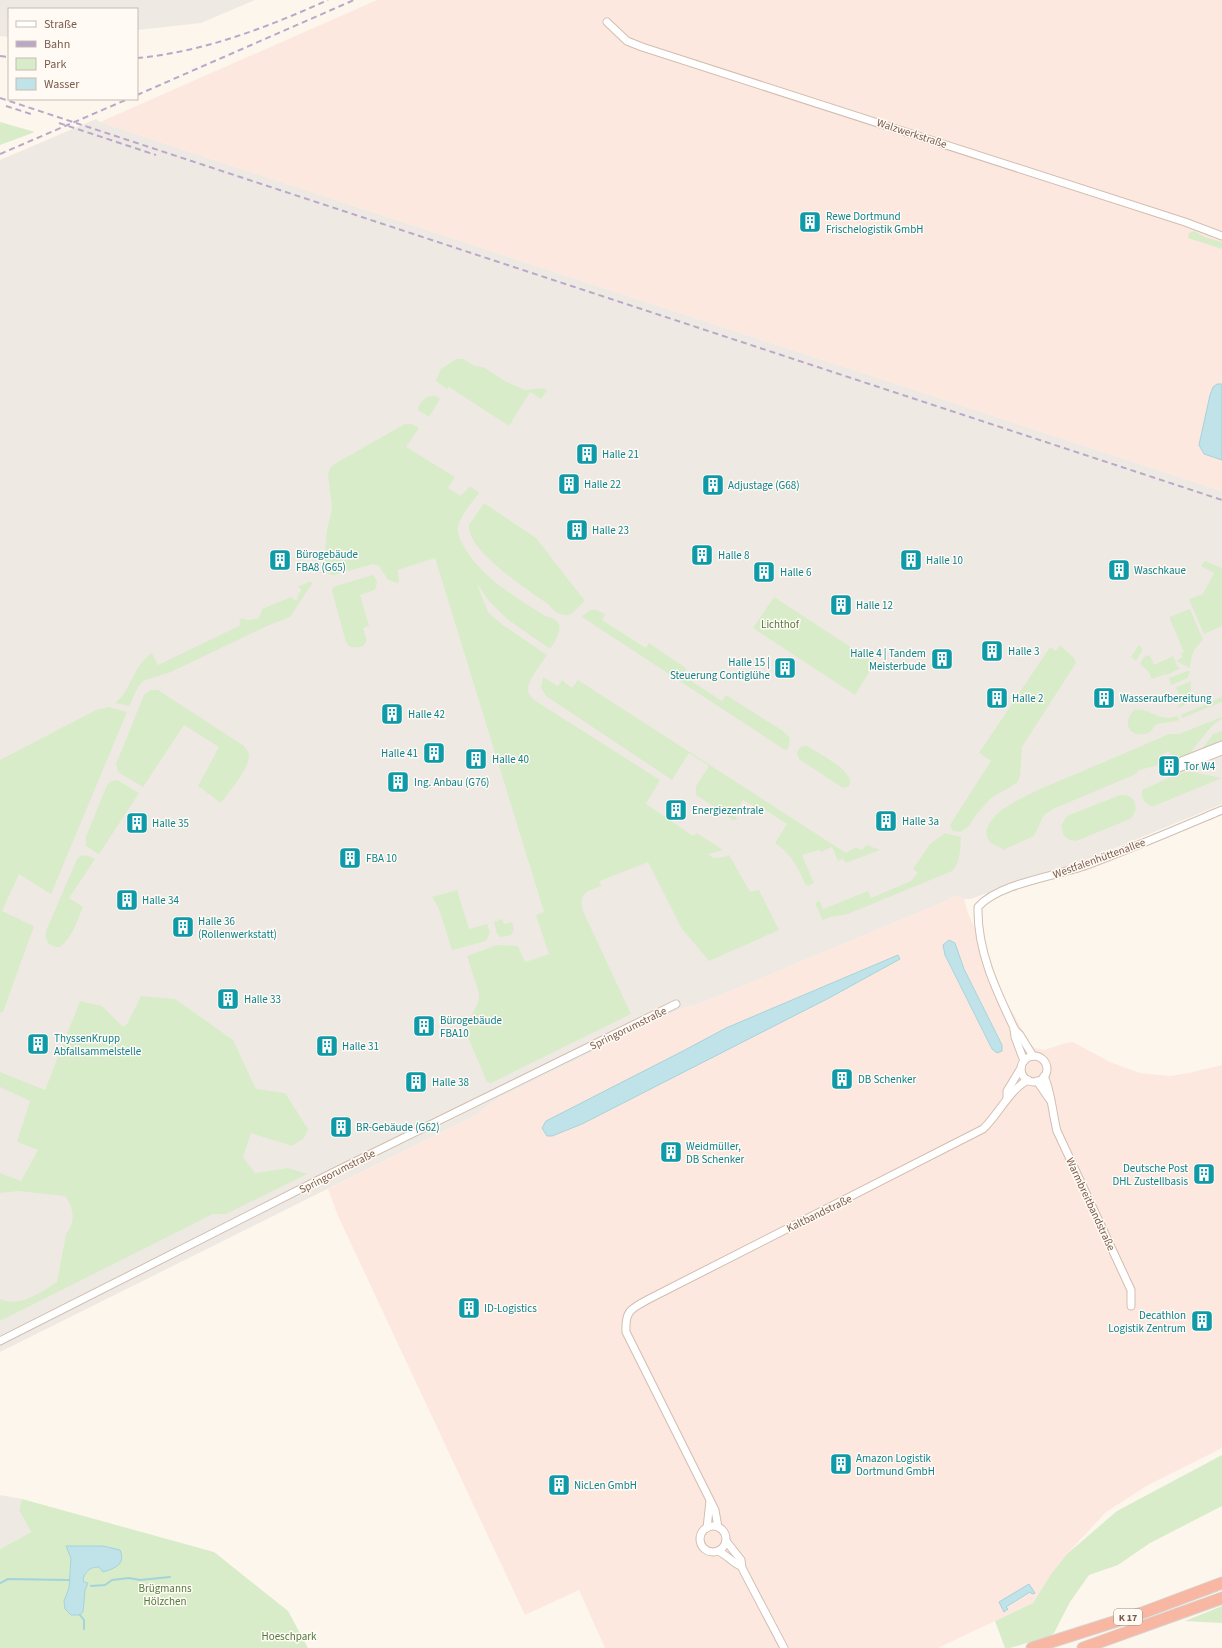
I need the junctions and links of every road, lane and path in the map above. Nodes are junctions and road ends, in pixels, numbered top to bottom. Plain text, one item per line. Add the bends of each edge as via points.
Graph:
1 (607, 22) dead end
2 (1222, 236) edge
3 (1222, 745) edge
4 (1222, 751) edge
5 (1222, 810) edge
6 (676, 1004) dead end
7 (1014, 1028) junction
8 (1033, 1056) junction
9 (1024, 1061) junction
10 (1021, 1068) junction
11 (1044, 1076) junction
12 (1028, 1080) junction
13 (1037, 1081) junction
14 (1008, 1099) junction
15 (1050, 1100) junction
16 (1131, 1306) dead end
17 (0, 1340) edge
18 (710, 1499) junction
19 (718, 1527) junction
20 (707, 1528) junction
21 (726, 1541) junction
22 (718, 1551) junction
23 (741, 1566) junction
24 (1222, 1584) edge
25 (1222, 1598) edge
26 (784, 1648) edge
27 (1032, 1648) edge
28 (1083, 1648) edge

1 - 2 street, Walzwerkstraße via 627,41 637,45 958,147
3 - 4 street via 1175,767
5 - 7 street, Westfalenhüttenallee via 1087,865 1025,883 984,900 978,907 978,920 989,973
6 - 17 street, Springorumstraße
7 - 8 street
7 - 9 street
8 - 9 street
8 - 11 street via 1040,1057 1046,1064
9 - 10 street
10 - 12 street
10 - 14 street, Kaltbandstraße via 1008,1091
11 - 13 street
11 - 15 street, Warmbreitbandstraße
12 - 13 street
12 - 14 street, Kaltbandstraße
13 - 15 street, Warmbreitbandstraße
14 - 18 street, Kaltbandstraße via 983,1130 630,1310 625,1320 626,1332
15 - 16 street, Warmbreitbandstraße via 1056,1131 1131,1290
18 - 19 street
18 - 20 street
19 - 20 street
19 - 21 street via 724,1533
20 - 22 street via 701,1534 701,1544 710,1552
21 - 22 street
21 - 23 street via 741,1560
22 - 23 street
23 - 26 street
24 - 27 highway, K 17
25 - 28 highway, K 17

